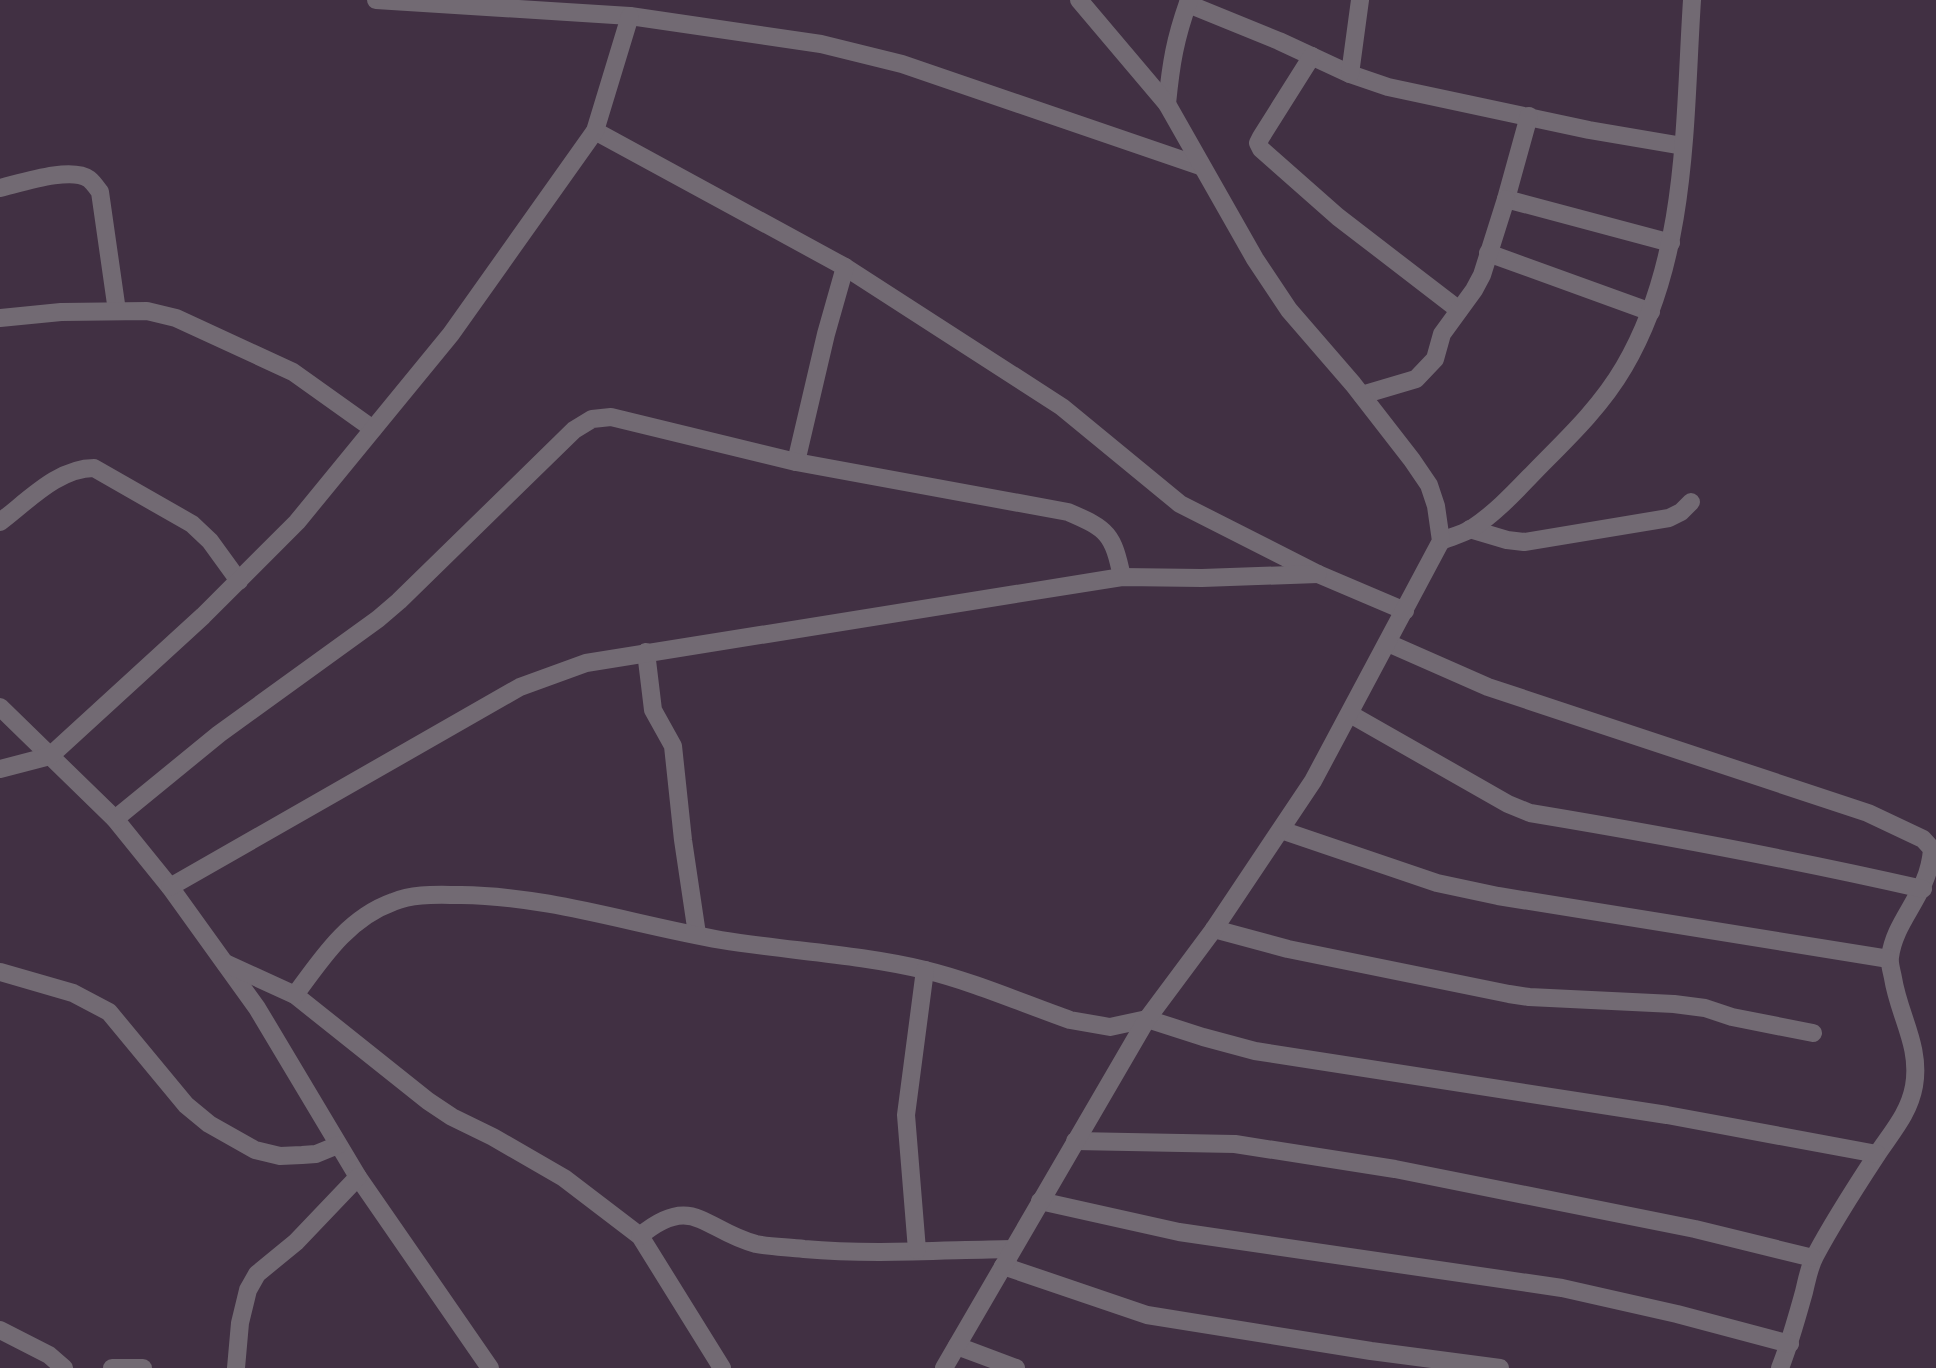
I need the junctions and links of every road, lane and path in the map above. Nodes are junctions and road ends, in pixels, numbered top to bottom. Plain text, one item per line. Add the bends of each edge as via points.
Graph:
1 (376, 0) edge
2 (649, 0) edge
3 (1079, 0) edge
4 (1360, 0) edge
5 (1692, 0) edge
6 (1189, 2) edge
7 (540, 5) edge
8 (636, 17) junction
9 (1312, 57) junction
10 (1350, 74) junction
11 (1167, 104) junction
12 (1529, 116) junction
13 (595, 131) junction
14 (1683, 146) junction
15 (1200, 166) junction
16 (0, 187) edge
17 (1506, 199) junction
18 (1671, 243) junction
19 (1488, 253) junction
20 (845, 267) junction
21 (1459, 310) junction
22 (117, 311) junction
23 (1651, 312) junction
24 (0, 318) edge
25 (1362, 395) junction
26 (373, 429) junction
27 (796, 462) junction
28 (1691, 502) dead end
29 (0, 522) edge
30 (1470, 529) junction
31 (1441, 541) junction
32 (1318, 574) junction
33 (1122, 577) junction
34 (239, 580) junction
35 (1405, 611) junction
36 (1388, 643) junction
37 (646, 652) junction
38 (0, 707) edge
39 (1350, 714) junction
40 (50, 756) junction
41 (0, 769) edge
42 (115, 819) junction
43 (1281, 831) junction
44 (170, 887) junction
45 (1923, 889) junction
46 (1214, 929) junction
47 (697, 934) junction
48 (1889, 959) junction
49 (221, 961) junction
50 (925, 970) junction
51 (0, 972) edge
52 (295, 995) junction
53 (1147, 1019) junction
54 (1813, 1033) dead end
55 (1075, 1141) junction
56 (338, 1145) junction
57 (1877, 1154) junction
58 (358, 1177) junction
59 (1040, 1201) junction
60 (640, 1236) junction
61 (1013, 1249) junction
62 (916, 1250) junction
63 (1813, 1258) junction
64 (1003, 1266) junction
65 (0, 1330) edge
66 (1790, 1344) junction
67 (957, 1346) junction
68 (64, 1368) edge
69 (112, 1368) edge
70 (143, 1368) edge
71 (236, 1368) edge
72 (490, 1368) edge
73 (722, 1368) edge
74 (944, 1368) edge
75 (1016, 1368) edge
76 (1500, 1368) edge
77 (1780, 1368) edge

1 - 7 street
2 - 8 street
3 - 11 street
4 - 10 street
5 - 14 street
6 - 9 street
6 - 11 street via 1172,52
7 - 8 street
8 - 13 street
8 - 15 street via 821,44 902,64
9 - 10 street
9 - 21 street via 1261,137 1261,149 1338,217
10 - 12 street via 1388,87
11 - 15 street
12 - 14 street
12 - 17 street
13 - 20 street
13 - 26 street via 466,314
14 - 18 street
15 - 25 street via 1289,310
16 - 22 street via 60,175 90,179 100,192
17 - 18 street
17 - 19 street
18 - 23 street
19 - 21 street via 1474,290
19 - 23 street
20 - 27 street
20 - 32 street via 1082,421 1180,504
21 - 25 street via 1425,372
22 - 24 street
22 - 26 street via 147,311 176,318 293,372
23 - 30 street via 1623,369 1595,409 1501,505
25 - 31 street via 1429,485
26 - 34 street via 297,522
27 - 33 street via 1069,512 1098,525 1116,552
27 - 42 street via 639,422 592,419 574,430 378,619 219,734
28 - 30 street via 1669,517 1524,541
29 - 34 street via 64,475 94,468 192,524
30 - 31 street
31 - 35 street
32 - 33 street
32 - 35 street
33 - 37 street
34 - 40 street
35 - 36 street
36 - 39 street
36 - 45 street via 1488,687 1880,818 1923,839 1932,849
37 - 44 street via 586,663 520,687
37 - 47 street via 653,710 673,746
38 - 40 street
39 - 43 street
39 - 45 street via 1530,813 1769,855
40 - 41 street
40 - 42 street
42 - 44 street
43 - 46 street
43 - 48 street via 1437,883 1498,896
44 - 49 street
45 - 48 street via 1895,938
46 - 53 street
46 - 54 street via 1510,994 1674,1004
47 - 50 street
47 - 52 street via 513,898 423,894 392,902 346,930
48 - 57 street via 1917,1063 1904,1117
49 - 52 street
49 - 56 street via 257,1008
50 - 53 street via 1070,1020 1110,1027
50 - 62 street via 906,1115
51 - 56 street via 73,993 109,1012 191,1111 255,1150 280,1157 316,1154
52 - 60 street via 428,1101 564,1178
53 - 55 street
53 - 57 street via 1255,1051 1667,1115
55 - 59 street
55 - 63 street via 1235,1144 1395,1169 1695,1229
56 - 58 street
57 - 63 street
58 - 71 street via 296,1242 257,1274 240,1324
58 - 72 street
59 - 61 street
59 - 66 street via 1179,1232 1562,1289
60 - 62 street via 659,1221 692,1215 760,1245 843,1252
60 - 73 street
61 - 62 street
61 - 64 street
63 - 66 street
64 - 67 street
64 - 76 street via 1147,1315
65 - 68 street via 49,1355
66 - 77 street
67 - 74 street
67 - 75 street
69 - 70 street

